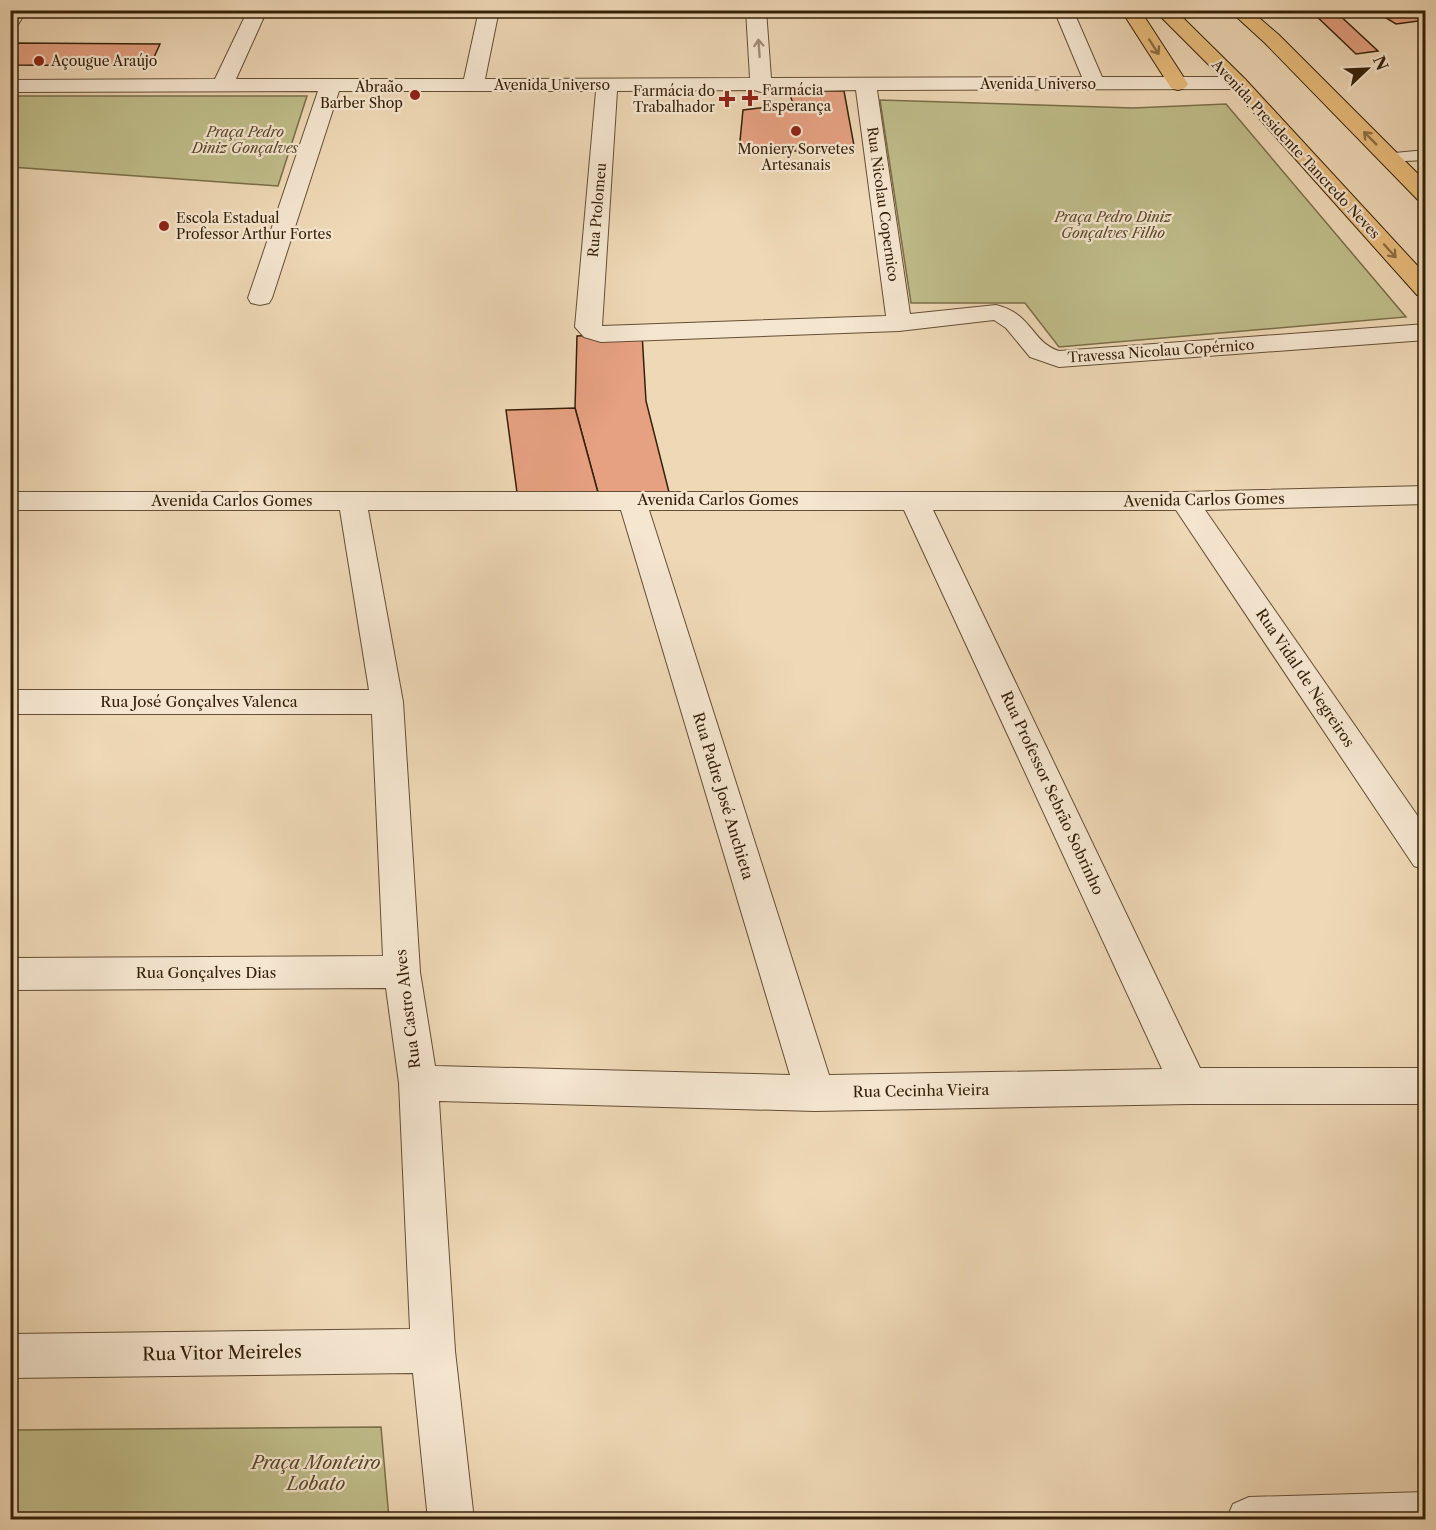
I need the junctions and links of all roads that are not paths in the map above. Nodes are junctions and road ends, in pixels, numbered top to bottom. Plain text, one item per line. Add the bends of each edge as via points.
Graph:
1 (18, 10) edge
2 (258, 10) edge
3 (489, 10) edge
4 (756, 10) edge
5 (1063, 10) edge
6 (1130, 10) edge
7 (1163, 10) edge
8 (1238, 10) edge
9 (1246, 10) edge
10 (10, 22) edge
11 (1272, 39) junction
12 (1095, 84) junction
13 (1178, 84) junction
14 (1238, 84) junction
15 (223, 85) junction
16 (330, 85) junction
17 (473, 85) junction
18 (607, 85) junction
19 (866, 85) junction
20 (10, 86) edge
21 (761, 86) junction
22 (1425, 155) edge
23 (1390, 158) junction
24 (1425, 195) edge
25 (1425, 290) edge
26 (260, 298) dead end
27 (899, 323) junction
28 (593, 332) joint
29 (1425, 332) edge
30 (1425, 495) edge
31 (352, 500) junction
32 (632, 500) junction
33 (10, 501) edge
34 (914, 501) junction
35 (1184, 501) junction
36 (10, 702) edge
37 (387, 702) junction
38 (1425, 856) edge
39 (402, 972) junction
40 (10, 974) edge
41 (418, 1083) junction
42 (1190, 1086) junction
43 (1425, 1086) edge
44 (815, 1093) junction
45 (434, 1351) junction
46 (10, 1356) edge
47 (1425, 1515) edge
48 (451, 1520) edge
49 (1249, 1520) edge

1 - 10 street
2 - 15 street
3 - 17 street
21 -> 4 street
5 - 12 street
6 -> 13 main road
7 - 14 main road, Avenida Presidente Tancredo Neves
8 - 11 main road
9 - 11 main road
23 -> 11 main road
12 - 13 street, Avenida Universo
12 - 19 street, Avenida Universo
13 - 14 street, Avenida Universo
14 -> 25 main road, Avenida Presidente Tancredo Neves
15 - 16 street, Avenida Universo
15 - 20 street, Avenida Universo
16 - 17 street, Avenida Universo
16 - 26 street
17 - 18 street, Avenida Universo
18 - 21 street, Avenida Universo
18 - 28 street, Rua Ptolomeu via 588,327
19 - 21 street, Avenida Universo
19 - 27 street, Rua Nicolau Copernico
22 - 23 lane
23 - 24 main road
27 - 28 street, Travessa Nicolau Copérnico
27 - 29 street, Travessa Nicolau Copérnico via 1003,313 1036,350 1059,359
30 - 35 street, Avenida Carlos Gomes
31 - 32 street, Avenida Carlos Gomes
31 - 33 street, Avenida Carlos Gomes
31 - 37 street, Rua Castro Alves
32 - 34 street, Avenida Carlos Gomes
32 - 44 street, Rua Padre José Anchieta
34 - 35 street, Avenida Carlos Gomes
34 - 42 street, Rua Professor Sebrão Sobrinho
35 - 38 street, Rua Vidal de Negreiros
36 - 37 street, Rua José Gonçalves Valenca
37 - 39 street, Rua Castro Alves
39 - 40 street, Rua Gonçalves Dias
39 - 41 street, Rua Castro Alves
41 - 44 street, Rua Cecinha Vieira
41 - 45 street, Rua Castro Alves
42 - 43 street, Rua Cecinha Vieira
42 - 44 street, Rua Cecinha Vieira
45 - 46 street, Rua Vitor Meireles
45 - 48 street, Rua Castro Alves
47 - 49 street

